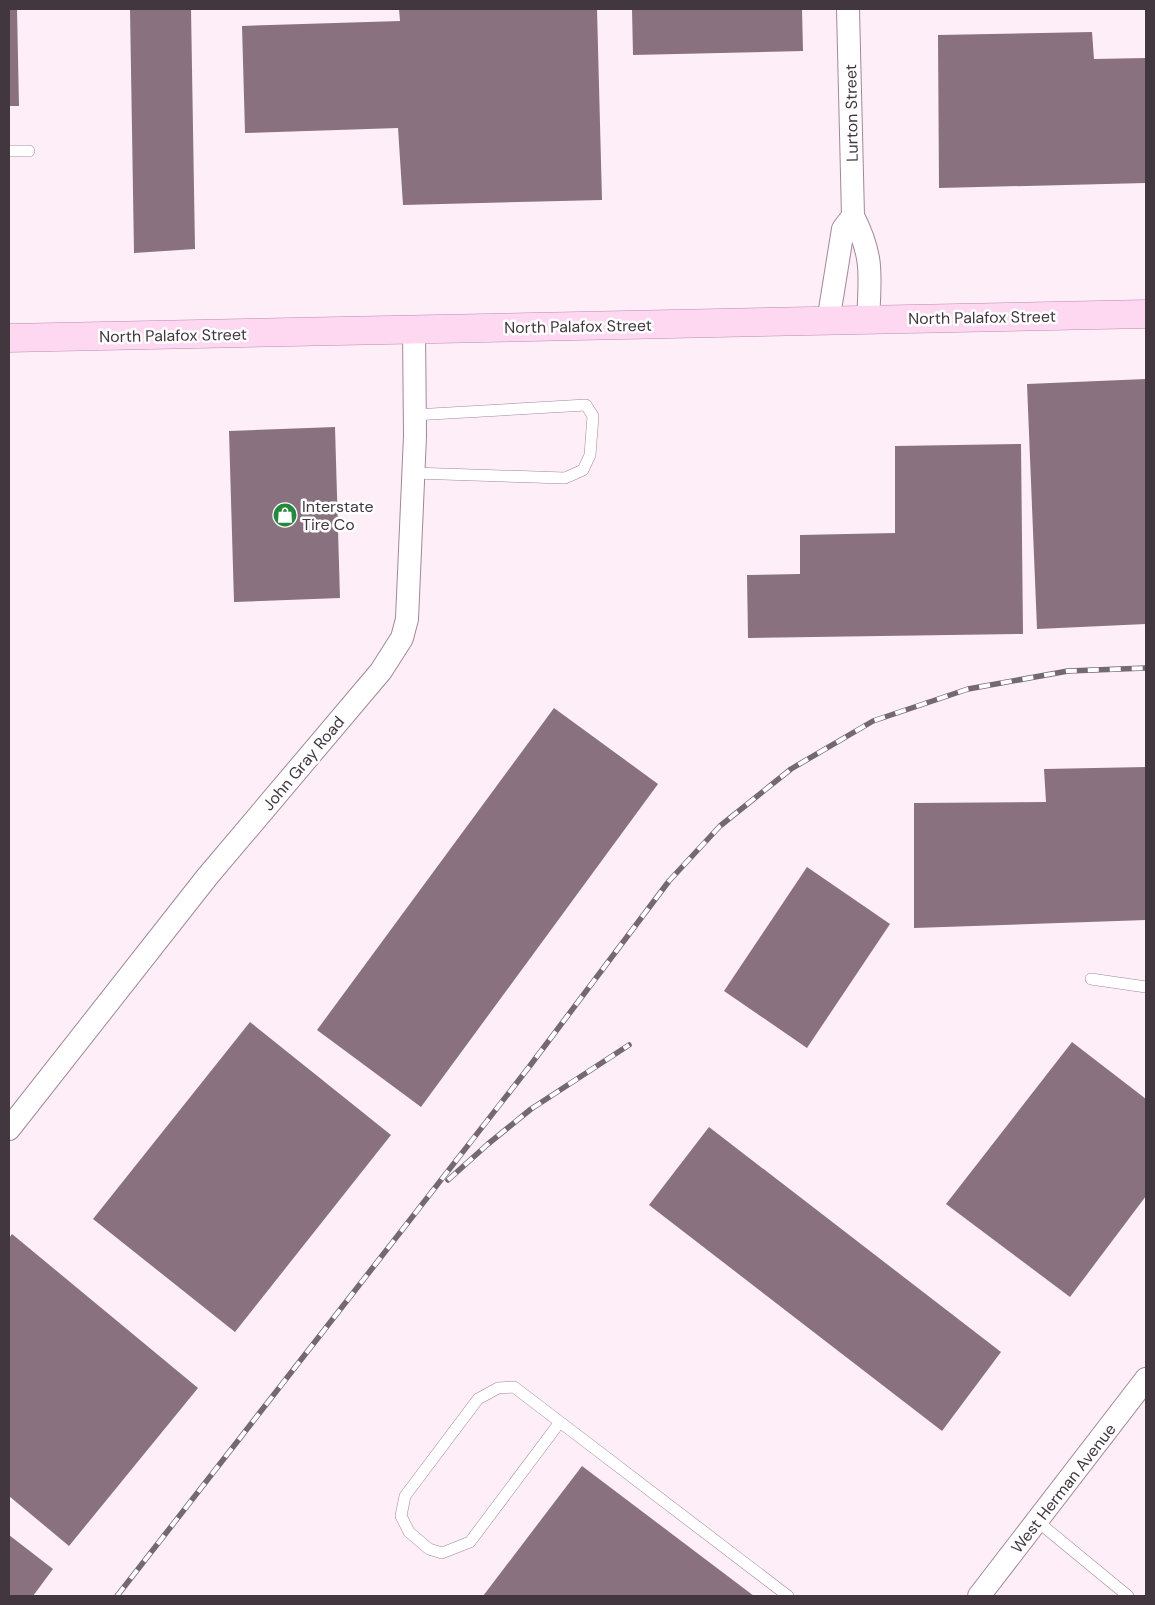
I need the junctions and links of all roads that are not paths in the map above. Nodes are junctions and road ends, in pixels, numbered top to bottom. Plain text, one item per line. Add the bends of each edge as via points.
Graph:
1 (848, 9) edge
2 (29, 150) dead end
3 (9, 151) edge
4 (853, 216) junction
5 (1146, 314) edge
6 (868, 320) junction
7 (828, 322) junction
8 (414, 329) junction
9 (9, 338) edge
10 (414, 415) junction
11 (414, 473) junction
12 (1091, 979) dead end
13 (1146, 987) edge
14 (9, 1129) edge
15 (1146, 1379) edge
16 (560, 1422) junction
17 (1037, 1521) junction
18 (788, 1596) edge
19 (979, 1596) edge
20 (1128, 1596) edge

1 - 4 street, Lurton Street
2 - 3 lane
4 - 6 street, Lurton Street via 869,255
4 - 7 street, Lurton Street via 843,229
5 - 6 main road, North Palafox Street
6 - 7 main road, North Palafox Street
7 - 8 main road, North Palafox Street
8 - 9 main road, North Palafox Street
8 - 10 street, John Gray Road
10 - 11 street, John Gray Road
10 - 11 lane via 586,405 593,416 590,455 583,470 565,478
11 - 14 street, John Gray Road via 407,619 402,638 381,671 207,877
12 - 13 lane
15 - 17 street, West Herman Avenue
16 - 16 lane via 514,1387 498,1388 478,1399 406,1496 401,1516 409,1532 428,1549 442,1553 470,1542
16 - 18 lane
17 - 19 street, West Herman Avenue
17 - 20 lane

